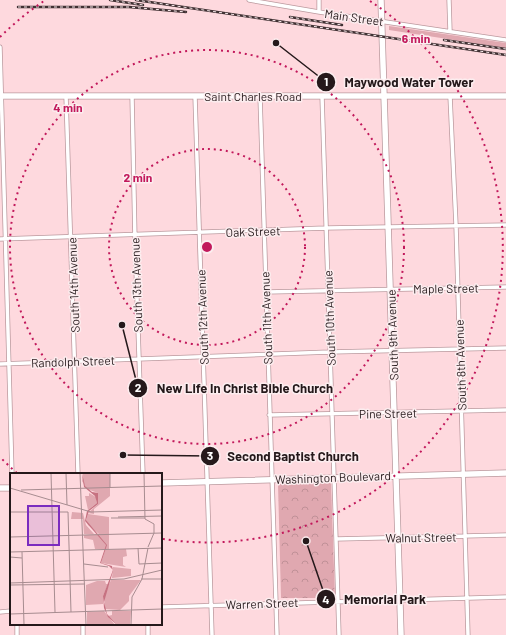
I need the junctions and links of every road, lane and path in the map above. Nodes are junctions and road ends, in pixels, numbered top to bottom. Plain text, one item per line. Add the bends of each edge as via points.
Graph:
1 (249, 0) edge
2 (319, 0) edge
3 (382, 0) edge
4 (449, 0) edge
5 (319, 12) junction
6 (382, 21) junction
7 (450, 31) junction
8 (506, 40) edge
9 (0, 47) edge
10 (1, 96) edge
11 (66, 96) junction
12 (132, 96) junction
13 (195, 96) junction
14 (260, 96) junction
15 (322, 96) junction
16 (384, 96) junction
17 (450, 96) junction
18 (506, 96) edge
19 (456, 225) junction
20 (506, 225) edge
21 (388, 227) junction
22 (326, 228) junction
23 (264, 230) junction
24 (199, 232) junction
25 (135, 234) junction
26 (71, 237) junction
27 (0, 239) edge
28 (5, 239) junction
29 (506, 287) edge
30 (457, 288) junction
31 (390, 289) junction
32 (328, 291) junction
33 (266, 292) junction
34 (506, 348) edge
35 (459, 349) junction
36 (392, 351) junction
37 (330, 352) junction
38 (267, 354) junction
39 (204, 356) junction
40 (139, 359) junction
41 (75, 361) junction
42 (10, 363) junction
43 (0, 364) edge
44 (506, 410) edge
45 (461, 411) junction
46 (394, 413) junction
47 (332, 414) junction
48 (269, 416) junction
49 (12, 473) edge
50 (78, 473) edge
51 (143, 473) edge
52 (506, 473) edge
53 (463, 474) junction
54 (396, 476) junction
55 (334, 478) junction
56 (272, 479) junction
57 (208, 482) junction
58 (162, 483) edge
59 (506, 535) edge
60 (465, 536) junction
61 (398, 537) junction
62 (336, 539) junction
63 (467, 597) junction
64 (506, 597) edge
65 (400, 599) junction
66 (338, 601) junction
67 (276, 603) junction
68 (211, 605) junction
69 (162, 607) edge
70 (10, 611) edge
71 (0, 612) edge
72 (212, 635) edge
73 (277, 635) edge
74 (339, 635) edge
75 (401, 635) edge
76 (468, 635) edge

1 - 5 street, Main Street
2 - 5 street
3 - 6 street, South 9th Avenue
4 - 7 street
5 - 6 street, Main Street
6 - 7 street, Main Street
6 - 16 street, South 9th Avenue
7 - 8 street, Main Street
9 - 10 street
10 - 11 street, Saint Charles Road
10 - 28 street
11 - 12 street, Saint Charles Road
11 - 26 street, South 14th Avenue
12 - 13 street, Saint Charles Road
12 - 25 street, South 13th Avenue
13 - 14 street, Saint Charles Road
13 - 24 street, South 12th Avenue
14 - 15 street, Saint Charles Road
14 - 23 street, South 11th Avenue
15 - 16 street, Saint Charles Road
15 - 22 street, South 10th Avenue
16 - 17 street, Saint Charles Road
16 - 21 street, South 9th Avenue
17 - 18 street, Saint Charles Road
17 - 19 street, South 8th Avenue
19 - 20 street, Oak Street
19 - 21 street, Oak Street
19 - 30 street, South 8th Avenue
21 - 22 street, Oak Street
21 - 31 street, South 9th Avenue
22 - 23 street, Oak Street
22 - 32 street, South 10th Avenue
23 - 24 street, Oak Street
23 - 33 street, South 11th Avenue
24 - 25 street, Oak Street
24 - 39 street, South 12th Avenue
25 - 26 street, Oak Street
25 - 40 street, South 13th Avenue
26 - 28 street, Oak Street
26 - 41 street, South 14th Avenue
27 - 28 street, Oak Street
28 - 42 street
29 - 30 street, Maple Street
30 - 31 street, Maple Street
30 - 35 street, South 8th Avenue
31 - 32 street, Maple Street
31 - 36 street, South 9th Avenue
32 - 33 street, Maple Street
32 - 37 street, South 10th Avenue
33 - 38 street, South 11th Avenue
34 - 35 street, Randolph Street
35 - 36 street, Randolph Street
35 - 45 street, South 8th Avenue
36 - 37 street, Randolph Street
36 - 46 street, South 9th Avenue
37 - 38 street, Randolph Street
37 - 47 street, South 10th Avenue
38 - 39 street, Randolph Street
38 - 48 street, South 11th Avenue
39 - 40 street, Randolph Street
39 - 57 street, South 12th Avenue
40 - 41 street, Randolph Street
40 - 51 street, South 13th Avenue
41 - 42 street, Randolph Street
41 - 50 street, South 14th Avenue
42 - 43 street, Randolph Street
42 - 49 street
44 - 45 street, Pine Street
45 - 46 street, Pine Street
45 - 53 street, South 8th Avenue
46 - 47 street, Pine Street
46 - 54 street, South 9th Avenue
47 - 48 street, Pine Street
47 - 55 street, South 10th Avenue
48 - 56 street, South 11th Avenue
52 - 53 street, Washington Boulevard
53 - 54 street, Washington Boulevard
53 - 60 street, South 8th Avenue
54 - 55 street, Washington Boulevard
54 - 61 street, South 9th Avenue
55 - 56 street, Washington Boulevard
55 - 62 street, South 10th Avenue
56 - 57 street, Washington Boulevard
56 - 67 street, South 11th Avenue
57 - 58 street, Washington Boulevard
57 - 68 street, South 12th Avenue
59 - 60 street, Walnut Street
60 - 61 street, Walnut Street
60 - 63 street, South 8th Avenue
61 - 62 street, Walnut Street
61 - 65 street, South 9th Avenue
62 - 66 street, South 10th Avenue
63 - 64 street, Warren Street
63 - 65 street, Warren Street
63 - 76 street, South 8th Avenue
65 - 66 street, Warren Street
65 - 75 street, South 9th Avenue
66 - 67 street, Warren Street
66 - 74 street, South 10th Avenue
67 - 68 street, Warren Street
67 - 73 street, South 11th Avenue
68 - 69 street, Warren Street
68 - 72 street, South 12th Avenue
70 - 71 street

